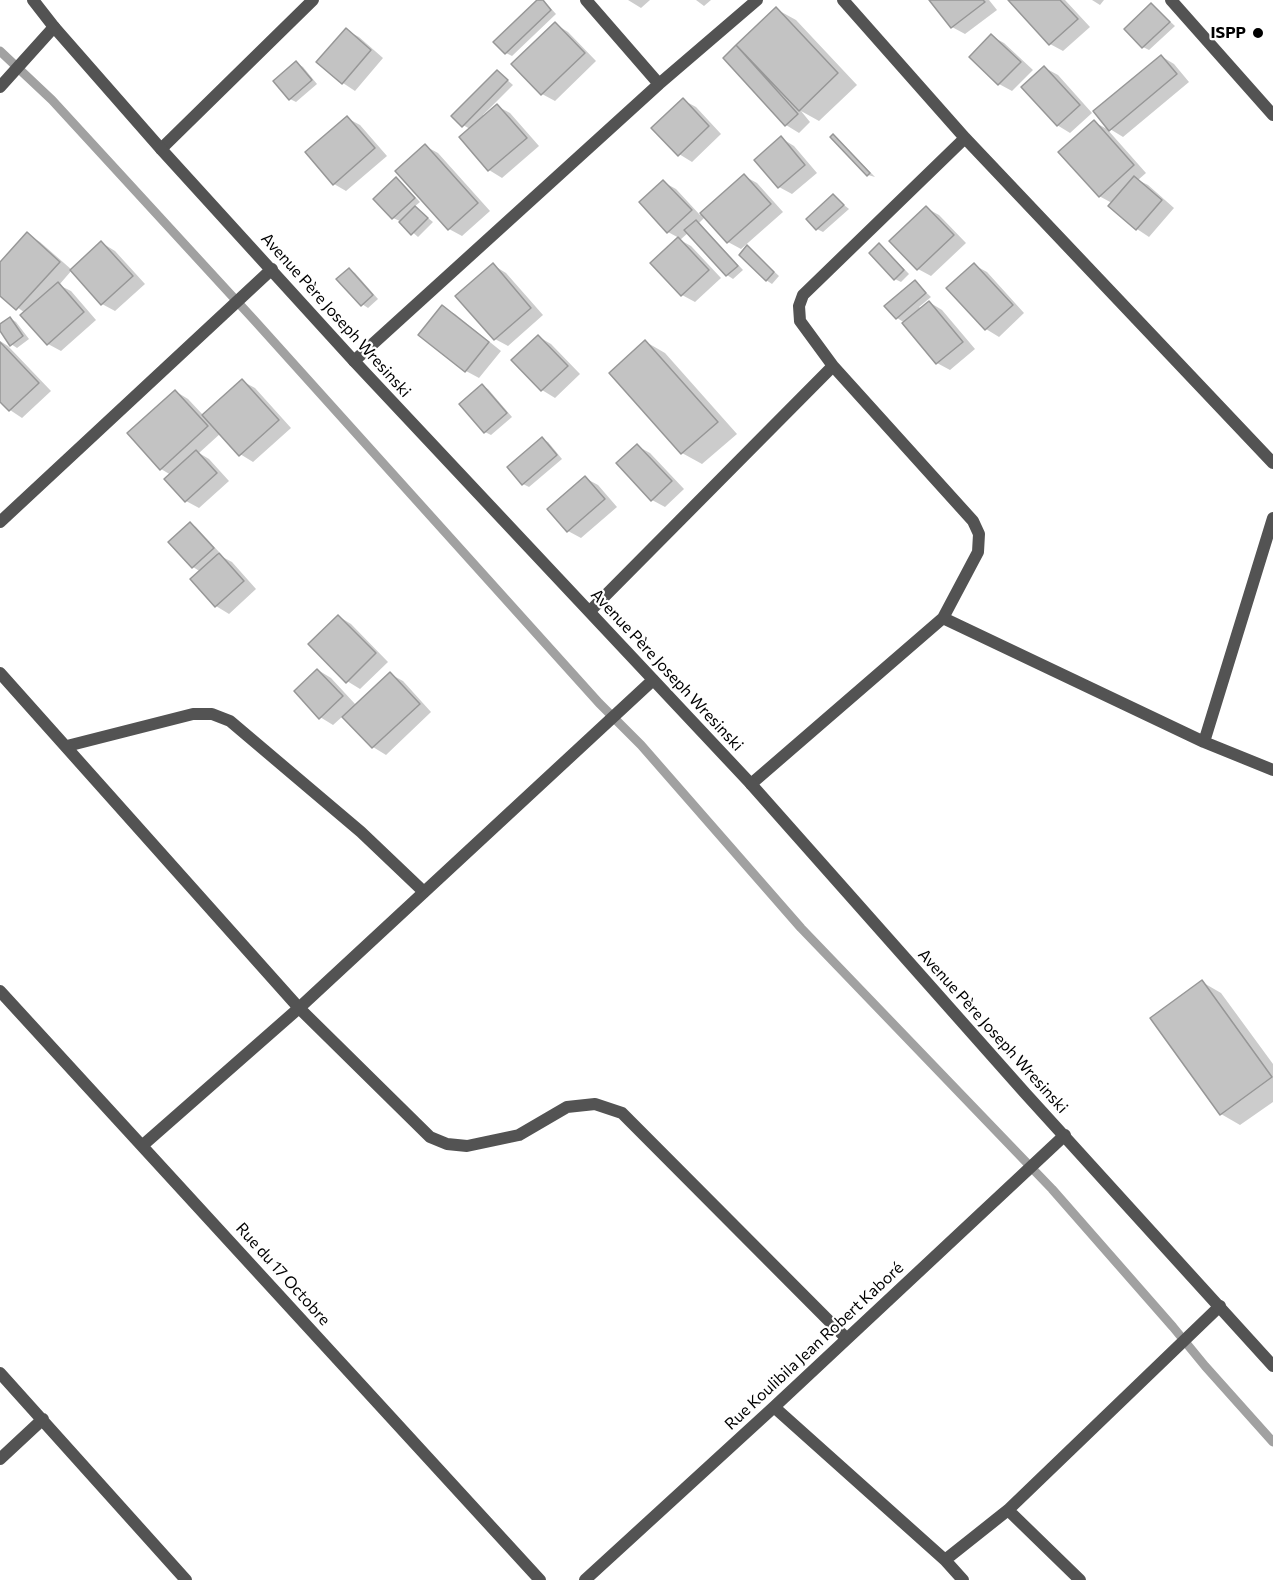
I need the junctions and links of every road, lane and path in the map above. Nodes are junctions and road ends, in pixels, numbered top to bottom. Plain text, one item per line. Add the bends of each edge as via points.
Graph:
1 (33, 0) edge
2 (314, 0) edge
3 (586, 0) edge
4 (757, 0) edge
5 (843, 0) edge
6 (1172, 0) edge
7 (54, 27) junction
8 (4, 83) edge
9 (659, 84) junction
10 (1273, 115) edge
11 (965, 138) junction
12 (161, 149) junction
13 (272, 269) junction
14 (354, 361) junction
15 (833, 366) junction
16 (1273, 463) edge
17 (1273, 518) edge
18 (0, 522) edge
19 (590, 611) junction
20 (943, 618) junction
21 (0, 673) edge
22 (653, 680) junction
23 (1204, 742) junction
24 (67, 746) junction
25 (1273, 771) edge
26 (751, 784) junction
27 (424, 892) junction
28 (0, 991) edge
29 (299, 1008) junction
30 (1065, 1135) junction
31 (143, 1145) junction
32 (1220, 1306) junction
33 (846, 1338) junction
34 (1273, 1366) edge
35 (0, 1372) edge
36 (774, 1407) junction
37 (43, 1419) junction
38 (0, 1459) edge
39 (1008, 1510) junction
40 (945, 1560) junction
41 (186, 1580) edge
42 (540, 1580) edge
43 (585, 1580) edge
44 (963, 1580) edge
45 (1080, 1580) edge

1 - 7 street, Avenue Père Joseph Wresinski
2 - 12 street
3 - 9 street
4 - 9 street
5 - 11 street
6 - 10 street
7 - 8 street
7 - 12 street, Avenue Père Joseph Wresinski
9 - 14 street
11 - 15 street via 803,295 800,321
11 - 16 street
12 - 13 street, Avenue Père Joseph Wresinski
13 - 14 street, Avenue Père Joseph Wresinski
13 - 18 street
14 - 19 street, Avenue Père Joseph Wresinski
15 - 19 street
15 - 20 street via 973,521 979,534 978,552
17 - 23 street
19 - 22 street, Avenue Père Joseph Wresinski
20 - 23 street
20 - 26 street
21 - 24 street
22 - 26 street, Avenue Père Joseph Wresinski
22 - 27 street
23 - 25 street
24 - 27 street via 194,714 212,714 230,721 361,832
24 - 29 street
26 - 30 street, Avenue Père Joseph Wresinski
27 - 29 street
28 - 31 street, Rue du 17 Octobre
29 - 31 street
29 - 33 street via 430,1137 447,1144 467,1146 519,1135 567,1107 595,1104 622,1113
30 - 32 street, Avenue Père Joseph Wresinski
30 - 33 street, Rue Koulibila Jean Robert Kaboré
31 - 42 street, Rue du 17 Octobre
32 - 34 street, Avenue Père Joseph Wresinski
32 - 39 street
33 - 36 street, Rue Koulibila Jean Robert Kaboré
35 - 37 street
36 - 40 street
36 - 43 street, Rue Koulibila Jean Robert Kaboré
37 - 38 street
37 - 41 street
39 - 40 street
39 - 45 street
40 - 44 street

